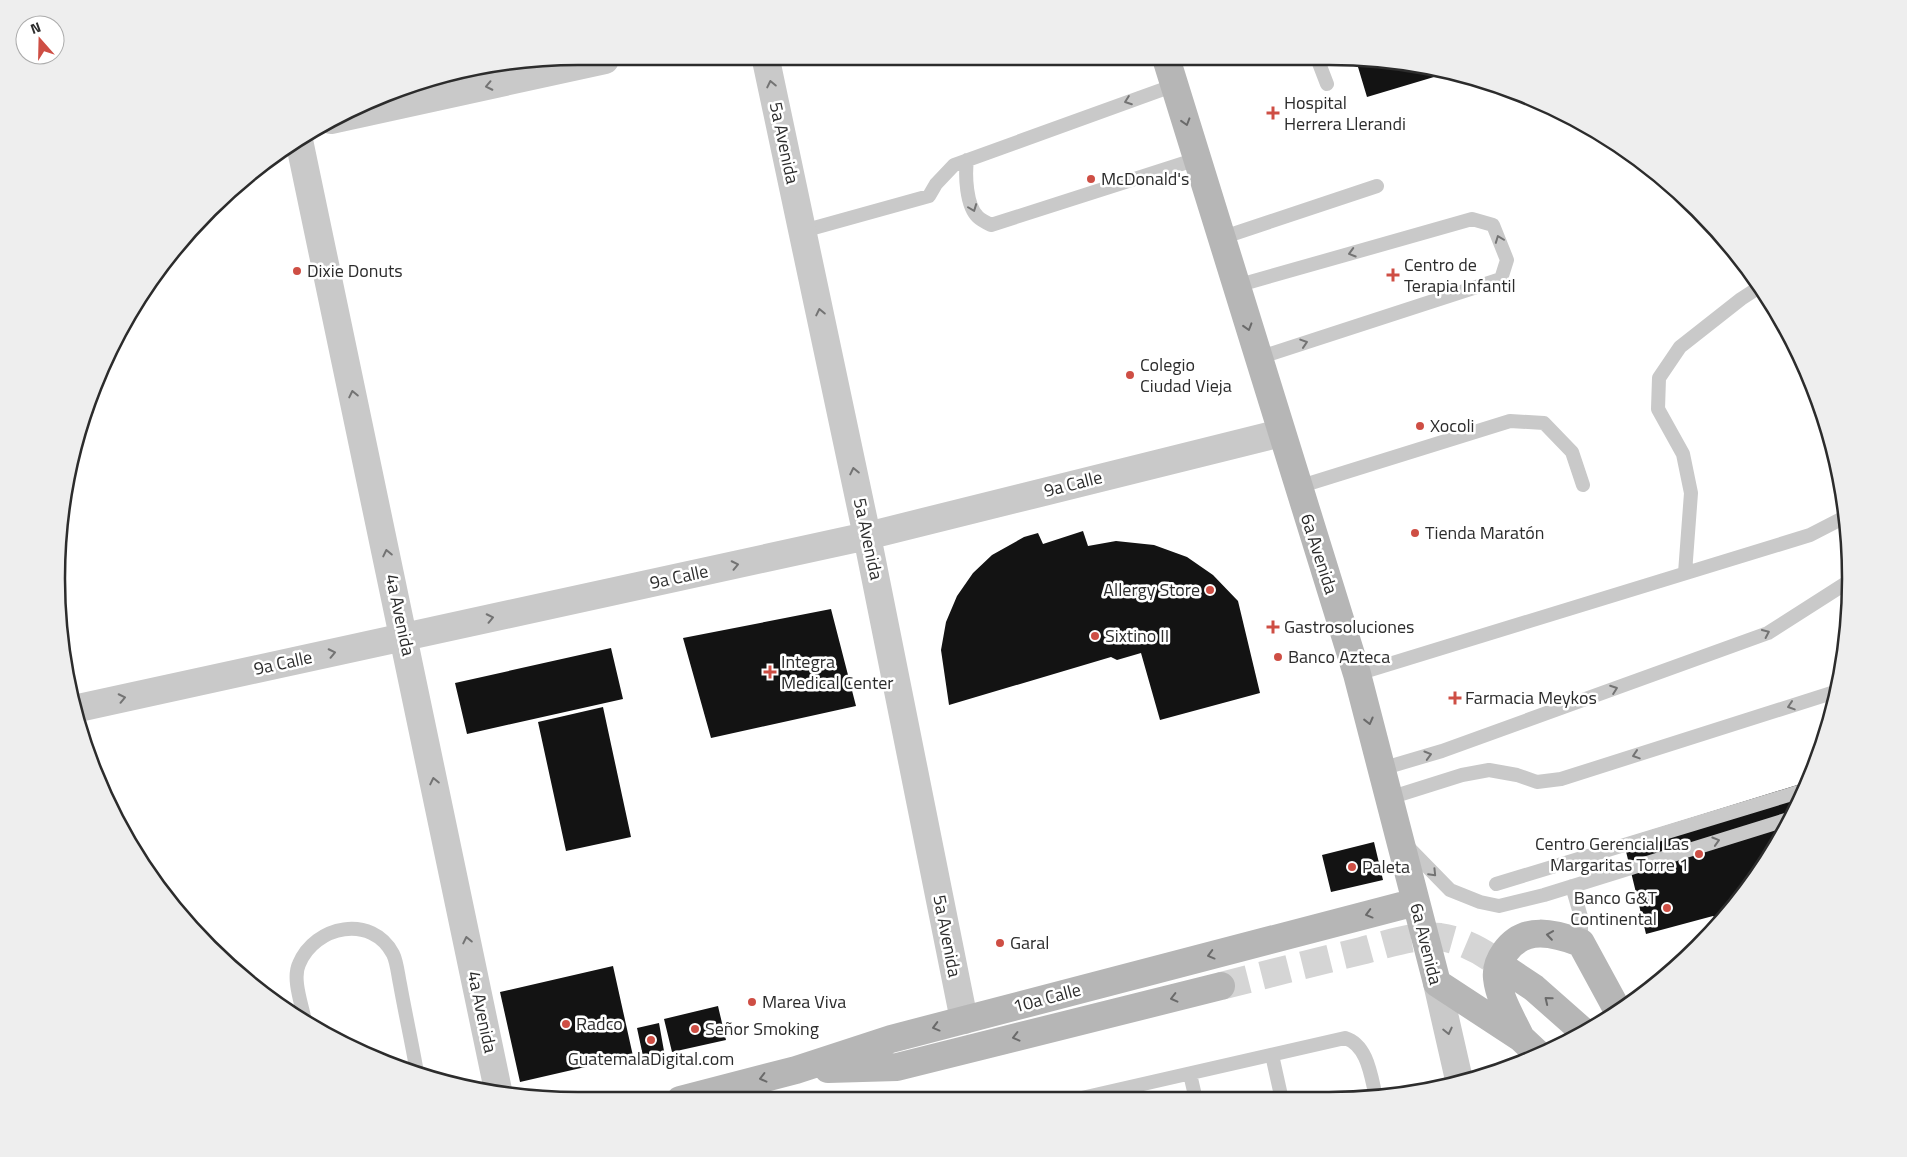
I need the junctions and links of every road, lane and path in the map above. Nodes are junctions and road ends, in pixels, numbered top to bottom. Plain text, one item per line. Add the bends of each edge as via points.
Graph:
1 (767, 65) edge
2 (1168, 65) edge
3 (1320, 65) edge
4 (552, 66) edge
5 (523, 69) edge
6 (1327, 84) dead end
7 (1175, 85) junction
8 (369, 110) edge
9 (301, 147) edge
10 (1197, 159) junction
11 (967, 160) junction
12 (1377, 186) dead end
13 (803, 231) junction
14 (1221, 238) junction
15 (1236, 286) junction
16 (1754, 291) edge
17 (1258, 358) junction
18 (1281, 433) junction
19 (1583, 485) dead end
20 (1298, 487) junction
21 (1839, 520) edge
22 (867, 536) junction
23 (1685, 573) junction
24 (1842, 586) edge
25 (405, 637) junction
26 (1357, 674) junction
27 (1829, 694) edge
28 (81, 707) edge
29 (1381, 769) junction
30 (1795, 793) edge
31 (1389, 798) junction
32 (1780, 822) edge
33 (1399, 838) junction
34 (1496, 884) dead end
35 (1572, 886) junction
36 (1416, 902) junction
37 (1581, 943) junction
38 (1507, 970) tunnel mouth
39 (1437, 983) junction
40 (1221, 986) tunnel mouth
41 (1615, 1005) edge
42 (303, 1011) edge
43 (964, 1020) junction
44 (1578, 1027) edge
45 (1529, 1045) edge
46 (1272, 1055) junction
47 (416, 1066) edge
48 (796, 1070) junction
49 (1190, 1074) junction
50 (1458, 1076) edge
51 (497, 1085) edge
52 (1374, 1090) edge
53 (711, 1092) edge
54 (1124, 1092) edge
55 (1194, 1092) edge
56 (1280, 1092) edge

13 -> 1 street, 5a Avenida
2 - 7 main road, 6a Avenida
3 - 6 lane
4 - 5 street
5 -> 8 street
7 -> 10 main road, 6a Avenida
7 -> 11 lane
25 -> 9 street, 4a Avenida
11 -> 10 lane via 968,195 977,216 992,225
10 - 14 main road, 6a Avenida
11 - 13 lane via 954,165 929,196
12 - 14 lane
22 -> 13 street, 5a Avenida
14 - 15 main road, 6a Avenida
15 -> 17 main road, 6a Avenida
17 -> 15 lane via 1501,279 1507,260 1494,224 1472,219
16 - 23 lane via 1680,347 1658,378 1658,409 1683,454 1691,493
17 - 18 main road, 6a Avenida
18 - 20 main road, 6a Avenida
18 - 22 street, 9a Calle
19 - 20 lane via 1572,452 1544,423 1510,421
20 - 26 main road, 6a Avenida
21 - 23 lane via 1810,535
25 -> 22 street, 9a Calle
22 - 43 street, 5a Avenida
23 - 26 lane
29 -> 24 lane via 1442,751 1768,633
28 -> 25 street, 9a Calle
51 -> 25 street, 4a Avenida
26 -> 29 main road, 6a Avenida
27 -> 31 lane via 1561,779 1537,782 1489,770
29 - 31 main road, 6a Avenida
30 - 34 lane
31 - 33 main road, 6a Avenida
35 -> 32 lane
33 -> 35 lane via 1450,890 1480,902 1499,906
33 - 36 main road, 6a Avenida
35 - 37 lane via 1581,917
36 - 39 main road, 6a Avenida
36 -> 43 main road, 10a Calle
37 - 41 main road
37 -> 45 main road via 1552,934 1534,933 1518,939 1503,955 1497,969 1498,984
44 -> 38 main road via 1534,988
39 - 45 main road
39 -> 50 street, 6a Avenida
40 -> 48 main road via 897,1067
42 - 47 lane via 298,966 308,948 326,934 341,929 367,930 381,938 394,955
43 -> 48 main road, 10a Calle via 891,1039
46 - 49 lane
46 - 52 lane via 1345,1038 1354,1041 1361,1048
46 - 56 lane
48 -> 53 main road, 10a Calle
49 - 54 lane
49 - 55 lane

